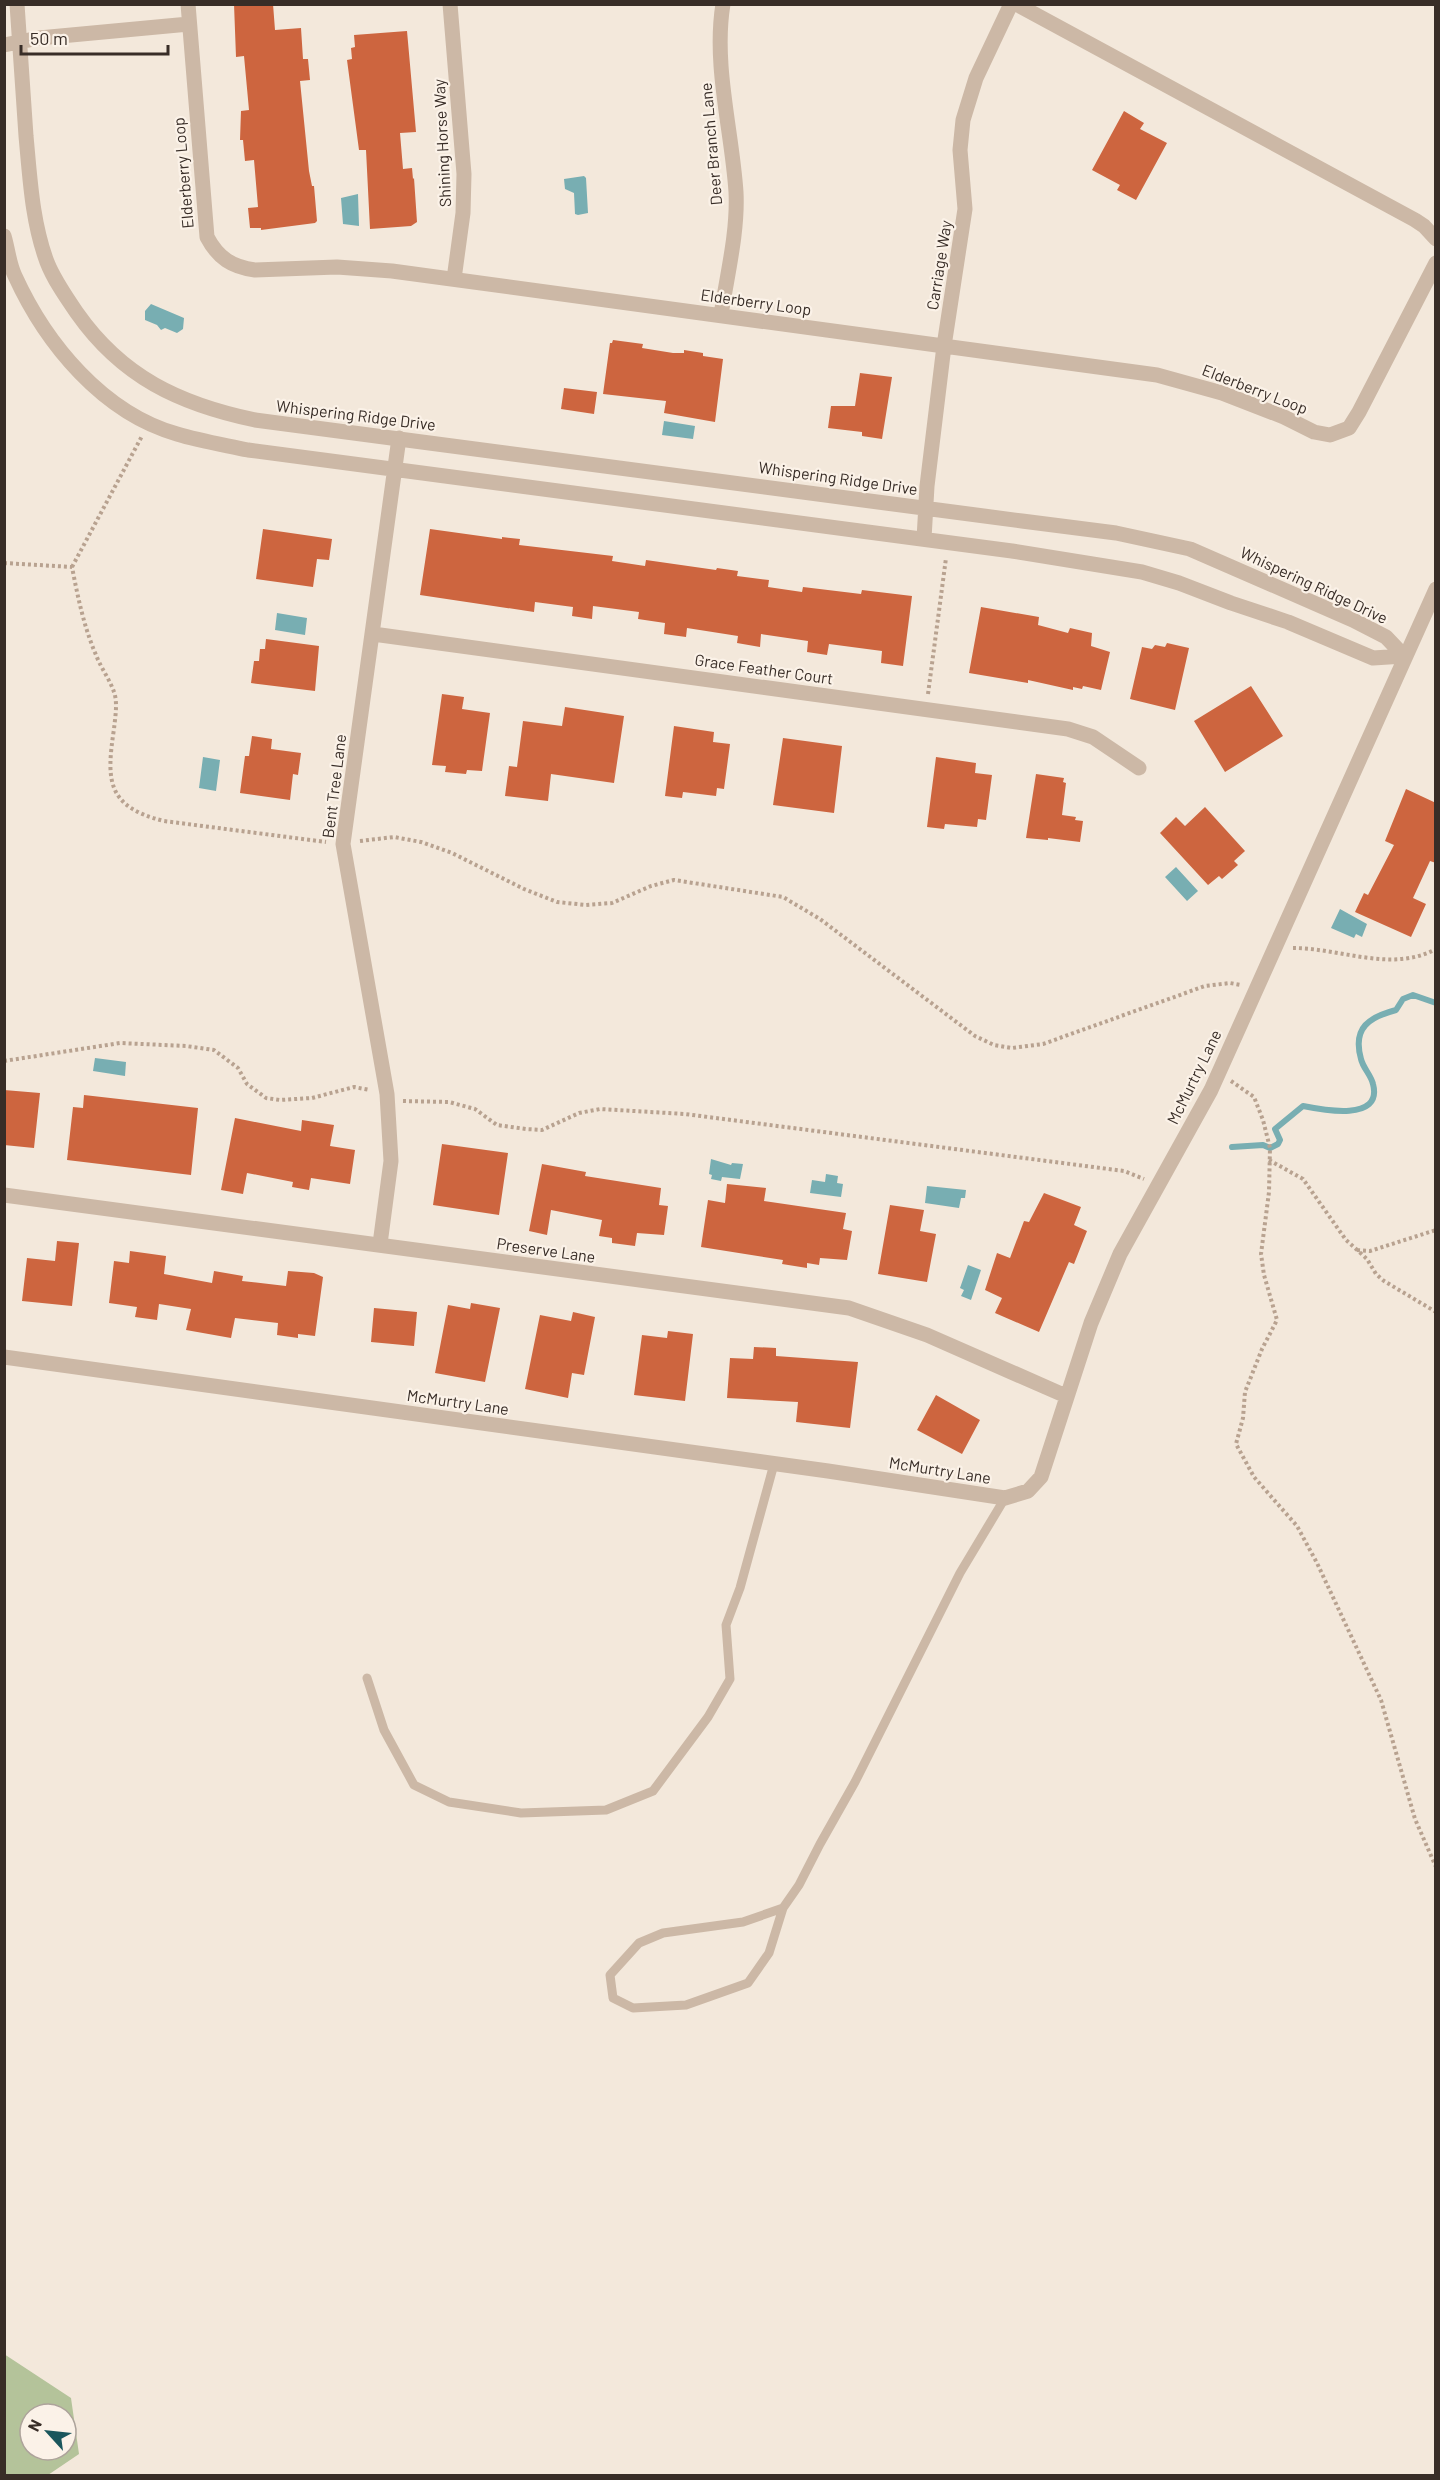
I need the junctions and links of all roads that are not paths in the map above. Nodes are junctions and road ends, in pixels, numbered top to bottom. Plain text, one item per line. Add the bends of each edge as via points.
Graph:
1 (17, 4) edge
2 (188, 4) edge
3 (450, 4) edge
4 (723, 4) edge
5 (1011, 4) edge
6 (1016, 4) edge
7 (189, 24) junction
8 (12, 44) edge
9 (4, 236) edge
10 (1436, 239) edge
11 (1436, 263) edge
12 (454, 279) junction
13 (721, 315) junction
14 (944, 346) junction
15 (399, 438) junction
16 (395, 469) junction
17 (926, 508) junction
18 (924, 539) junction
19 (1436, 589) edge
20 (373, 634) junction
21 (1404, 656) junction
22 (1139, 768) dead end
23 (4, 1195) edge
24 (380, 1244) junction
25 (4, 1356) edge
26 (1066, 1396) junction
27 (774, 1464) junction
28 (1005, 1498) junction
29 (367, 1678) dead end
30 (783, 1908) junction

1 - 8 street, Whispering Ridge Drive
2 - 7 street, Elderberry Loop
3 - 12 street, Shining Horse Way via 464,174 464,213
4 - 13 street, Deer Branch Lane via 720,57 736,194
5 - 14 street, Carriage Way via 976,78 963,120 960,150 965,209
6 - 10 street via 1424,225
7 - 8 street
7 - 12 street, Elderberry Loop via 207,237 221,258 242,269 337,267
8 - 15 street, Whispering Ridge Drive via 31,194 47,261 63,293 103,346 161,390 217,412
9 - 16 street via 14,274 33,312 77,371 150,423 176,434 248,450
11 - 14 street, Elderberry Loop via 1359,412 1349,428 1329,435 1222,393 1157,375
12 - 13 street, Elderberry Loop
13 - 14 street, Elderberry Loop
14 - 17 street, Carriage Way
15 - 16 street, Bent Tree Lane
15 - 17 street, Whispering Ridge Drive
16 - 18 street
16 - 20 street, Bent Tree Lane
17 - 18 street, Carriage Way
17 - 21 street, Whispering Ridge Drive via 1116,533 1190,549 1353,620 1386,637
18 - 21 street via 1142,572 1288,622 1373,658
19 - 21 street, McMurtry Lane
20 - 22 street, Grace Feather Court via 1068,729 1093,737
20 - 24 street, Bent Tree Lane via 344,844 387,1094 391,1161
21 - 26 street, McMurtry Lane via 1218,1073 1120,1254
23 - 24 street, Preserve Lane
24 - 26 street, Preserve Lane via 849,1308 927,1335
25 - 27 street, McMurtry Lane
26 - 28 street, McMurtry Lane via 1041,1477 1028,1491
27 - 28 street, McMurtry Lane
27 - 29 lane via 726,1625 730,1679 708,1718 652,1791 606,1810 521,1813 449,1802 414,1785 384,1730
28 - 30 lane via 960,1573 800,1885
30 - 30 lane via 769,1953 748,1983 686,2004 633,2008 614,1998 610,1975 639,1943 663,1934 743,1922

